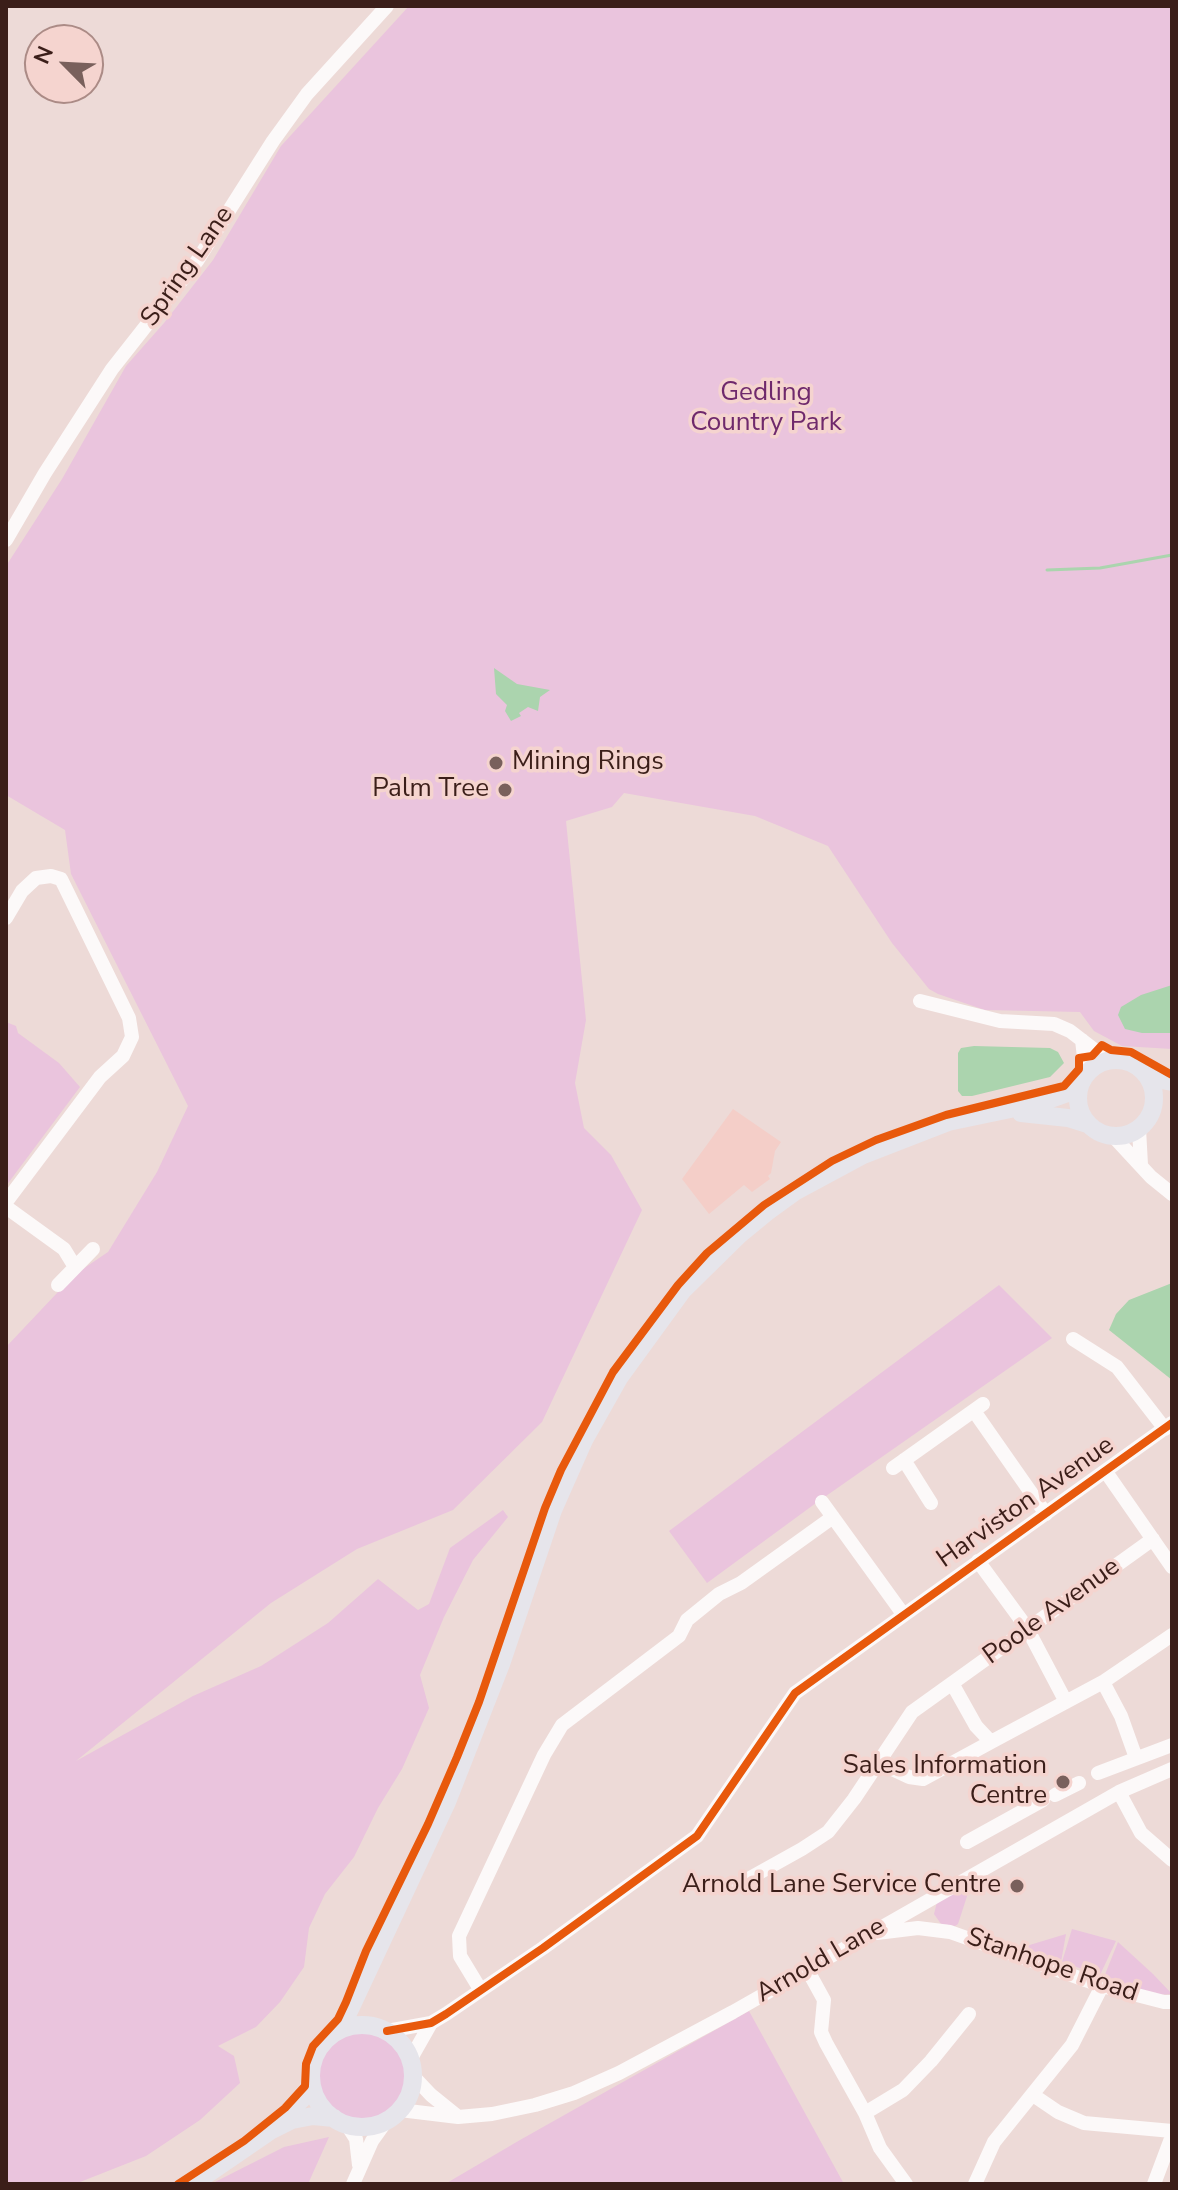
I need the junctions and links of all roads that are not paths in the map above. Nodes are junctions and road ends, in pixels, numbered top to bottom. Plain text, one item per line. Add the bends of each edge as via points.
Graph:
1 (387, 6) edge
2 (6, 540) edge
3 (6, 918) edge
4 (920, 1001) dead end
5 (1082, 1040) junction
6 (1109, 1061) junction
7 (1140, 1068) junction
8 (1082, 1082) junction
9 (1172, 1082) edge
10 (1172, 1106) edge
11 (998, 1111) junction
12 (1087, 1124) junction
13 (1144, 1124) junction
14 (1113, 1136) junction
15 (1141, 1165) junction
16 (1172, 1194) edge
17 (6, 1205) edge
18 (93, 1249) dead end
19 (75, 1267) junction
20 (58, 1285) dead end
21 (1073, 1339) dead end
22 (1168, 1426) edge
23 (1106, 1472) junction
24 (822, 1502) dead end
25 (931, 1503) dead end
26 (1046, 1514) junction
27 (833, 1517) junction
28 (1153, 1539) junction
29 (978, 1561) junction
30 (1172, 1567) edge
31 (903, 1614) junction
32 (1027, 1628) junction
33 (1172, 1635) edge
34 (1103, 1682) junction
35 (953, 1685) junction
36 (1066, 1702) junction
37 (991, 1742) junction
38 (1172, 1745) edge
39 (1136, 1758) junction
40 (877, 1762) junction
41 (1172, 1769) edge
42 (1098, 1773) dead end
43 (1119, 1792) junction
44 (1081, 1814) junction
45 (985, 1833) junction
46 (967, 1842) dead end
47 (999, 1859) junction
48 (1172, 1860) edge
49 (732, 1888) dead end
50 (925, 1901) junction
51 (932, 1929) junction
52 (868, 1934) junction
53 (367, 1969) junction
54 (807, 1969) junction
55 (1102, 1986) junction
56 (480, 1989) junction
57 (1172, 2002) edge
58 (969, 2014) dead end
59 (431, 2023) junction
60 (382, 2029) junction
61 (331, 2035) junction
62 (412, 2068) junction
63 (311, 2083) junction
64 (1033, 2095) junction
65 (865, 2113) junction
66 (393, 2115) junction
67 (458, 2117) junction
68 (340, 2122) junction
69 (270, 2131) junction
70 (1172, 2133) edge
71 (360, 2170) junction
72 (193, 2184) edge
73 (353, 2184) edge
74 (906, 2184) edge
75 (975, 2184) edge
76 (1154, 2184) edge

1 - 2 street, Spring Lane via 307,94 273,141 197,261 112,369
3 - 17 street via 36,878 61,879 129,1018 132,1037 123,1056 84,1097
4 - 5 street via 1000,1021 1054,1024
5 - 6 street
5 - 8 street
6 - 7 main road
6 - 8 main road via 1097,1065
7 - 9 main road
7 - 13 main road via 1153,1089 1153,1108
8 - 11 main road via 1039,1103
8 - 12 main road via 1078,1104
10 - 13 main road
11 - 12 main road
11 - 53 main road via 893,1142 796,1191 711,1261 650,1333 584,1440 553,1510 476,1731
12 - 14 main road
13 - 14 main road via 1128,1135
13 - 15 street
14 - 15 street
15 - 16 street
17 - 19 street via 64,1249
18 - 19 street
19 - 20 street
21 - 22 street via 1117,1367
22 - 23 street, Harviston Avenue
23 - 26 street, Harviston Avenue
23 - 28 street
24 - 27 street
25 - 26 street via 898,1464 978,1407
26 - 29 street, Harviston Avenue
27 - 31 street
27 - 56 street via 719,1594 687,1620 679,1636 562,1725 459,1936 460,1956
28 - 30 street
28 - 32 street, Poole Avenue
29 - 31 street, Harviston Avenue
29 - 32 street
31 - 56 street, Harviston Avenue via 789,1699 697,1836
32 - 35 street, Poole Avenue
32 - 36 street
33 - 34 street
34 - 36 street
34 - 39 street
35 - 37 street
35 - 40 street, Poole Avenue via 912,1712
36 - 37 street
37 - 40 street via 923,1779
38 - 39 street
39 - 42 street
40 - 49 street, Poole Avenue via 828,1832
41 - 43 street, Arnold Lane
43 - 44 street, Arnold Lane
43 - 48 street via 1141,1833
44 - 45 street via 1061,1792
44 - 47 street, Arnold Lane
45 - 46 street
45 - 47 street
47 - 50 street, Arnold Lane
50 - 51 street, Stanhope Road
50 - 52 street, Arnold Lane
51 - 52 street, Stanhope Road
51 - 55 street, Stanhope Road
52 - 54 street, Arnold Lane
53 - 60 main road via 364,2006
53 - 61 main road via 345,2019
54 - 65 street via 824,2000 821,2032
54 - 67 street, Arnold Lane via 664,2051 574,2093
55 - 57 street, Stanhope Road
55 - 64 street via 1072,2045
56 - 59 street, Harviston Avenue
58 - 65 street via 903,2090
59 - 60 street
59 - 62 street
60 - 61 main road via 357,2025
60 - 62 main road via 401,2043
61 - 63 main road via 313,2059
62 - 66 main road via 410,2091
62 - 67 street via 431,2095
63 - 68 main road via 316,2098
63 - 69 main road
64 - 70 street via 1084,2123
64 - 75 street via 994,2142
65 - 74 street via 880,2148
66 - 67 street, Arnold Lane
66 - 68 main road via 369,2126
66 - 71 street via 372,2141
68 - 69 main road via 313,2116
68 - 71 street via 356,2139
69 - 72 main road
70 - 76 street
71 - 73 street

